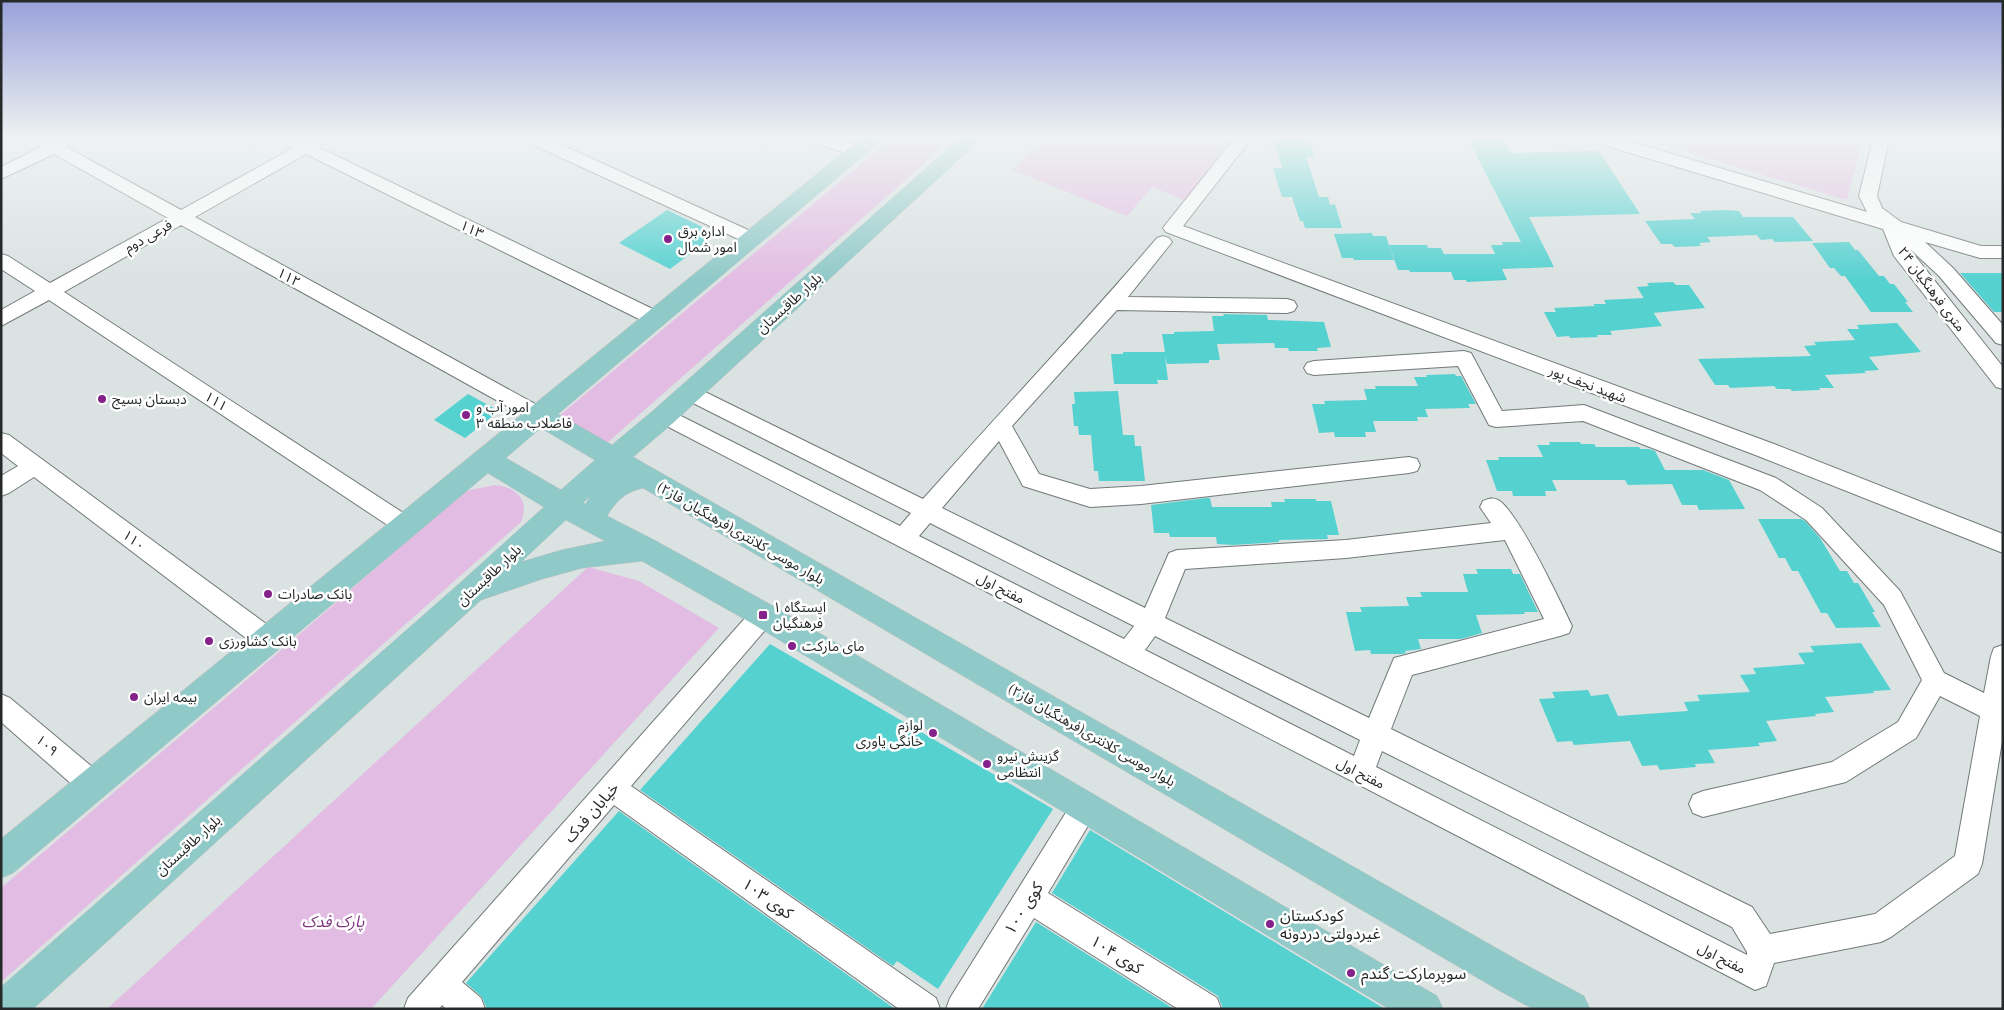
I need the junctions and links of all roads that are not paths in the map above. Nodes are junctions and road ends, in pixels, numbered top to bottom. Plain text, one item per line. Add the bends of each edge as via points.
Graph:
1 (128, 186) edge
2 (237, 186) edge
3 (395, 186) edge
4 (638, 186) edge
5 (817, 186) edge
6 (919, 186) edge
7 (1206, 186) edge
8 (1761, 186) edge
9 (1870, 186) edge
10 (181, 218) junction
11 (1891, 225) junction
12 (1168, 235) junction
13 (753, 239) junction
14 (1980, 252) junction
15 (2003, 252) edge
16 (1, 260) edge
17 (1946, 272) junction
18 (50, 292) junction
19 (1112, 303) junction
20 (1287, 306) dead end
21 (1, 319) edge
22 (656, 319) junction
23 (1999, 330) edge
24 (1314, 368) dead end
25 (2003, 382) edge
26 (690, 393) junction
27 (539, 415) junction
28 (664, 416) junction
29 (1001, 425) junction
30 (1, 441) edge
31 (614, 458) junction
32 (485, 459) junction
33 (1409, 465) dead end
34 (35, 466) junction
35 (645, 478) junction
36 (1, 486) edge
37 (564, 505) junction
38 (1491, 507) dead end
39 (925, 510) junction
40 (591, 521) junction
41 (406, 526) junction
42 (1511, 530) junction
43 (903, 538) junction
44 (2003, 544) edge
45 (646, 549) junction
46 (470, 592) junction
47 (763, 616) junction
48 (1151, 623) junction
49 (268, 640) junction
50 (1128, 653) junction
51 (2003, 656) edge
52 (1935, 681) junction
53 (1, 706) edge
54 (1994, 710) junction
55 (1376, 735) junction
56 (1360, 773) junction
57 (93, 785) junction
58 (612, 788) junction
59 (1703, 804) dead end
60 (1085, 807) junction
61 (1, 861) edge
62 (1029, 898) junction
63 (1764, 950) junction
64 (1513, 978) junction
65 (441, 984) junction
66 (1416, 1007) edge
67 (5, 1009) edge
68 (419, 1009) edge
69 (470, 1009) edge
70 (924, 1009) edge
71 (961, 1009) edge
72 (1206, 1009) edge
73 (1542, 1009) edge
74 (1571, 1009) edge

1 - 10 street, ۱۱۲
2 - 10 street, فرعی دوم
3 - 22 street, ۱۱۳
4 - 13 street
5 - 13 main road
6 - 26 main road, بلوار طاقبستان
7 - 12 street
8 - 11 street
9 - 11 street via 1868,196 1875,211
10 - 18 street, فرعی دوم
10 - 27 street, ۱۱۲
11 - 14 street
11 - 17 street, ۲۴ متری فرهنگیان
11 - 25 street, ۲۴ متری فرهنگیان via 1901,252
12 - 19 street
12 - 44 street, شهید نجف پور via 1766,450
13 - 22 main road
14 - 15 street
14 - 17 street via 1961,258
16 - 18 street, ۱۱۱
17 - 23 street, ۲۴ متری فرهنگیان
18 - 21 street, فرعی دوم
18 - 41 street, ۱۱۱
19 - 20 street
19 - 29 street
22 - 27 main road
24 - 52 street via 1464,358 1496,419 1584,413 1768,484 1814,514 1892,598
26 - 28 main road, بلوار طاقبستان
26 - 39 street, مفتح اول
27 - 31 main road, بلوار موسی کلانتری(فرهنگیان فاز۲)
27 - 32 main road
28 - 31 main road, بلوار طاقبستان
28 - 43 street, مفتح اول
29 - 33 street via 1031,480 1090,498
29 - 39 street
30 - 34 street, ۱۱۰
31 - 35 main road, بلوار موسی کلانتری(فرهنگیان فاز۲)
31 - 37 main road, بلوار طاقبستان
32 - 37 main road
32 - 41 main road
34 - 36 street
34 - 49 street, ۱۱۰
35 - 40 main road via 625,481 612,490 598,505
35 - 64 main road, بلوار موسی کلانتری(فرهنگیان فاز۲)
37 - 40 main road
37 - 46 main road, بلوار طاقبستان
38 - 42 street
39 - 43 street
39 - 48 street, مفتح اول
40 - 45 main road
41 - 49 main road
42 - 48 street via 1346,549 1177,560
42 - 55 street via 1560,626 1403,666
43 - 50 street, مفتح اول
45 - 46 main road via 623,549 567,559
45 - 47 main road
46 - 67 main road, بلوار طاقبستان
47 - 58 street, خیابان فدک
47 - 60 main road
48 - 50 street
48 - 55 street, مفتح اول
49 - 57 main road
50 - 56 street, مفتح اول
51 - 54 street
52 - 54 street
52 - 59 street via 1907,730 1837,773
53 - 57 street, ۱۰۹
54 - 63 street via 1968,864 1881,928
55 - 56 street
55 - 63 street, مفتح اول via 1742,917
56 - 63 street, مفتح اول via 1755,975
57 - 61 main road
58 - 65 street, خیابان فدک
58 - 70 street, کوی ۱۰۳
60 - 62 street, کوی ۱۰۰
60 - 66 main road
62 - 71 street, کوی ۱۰۰
62 - 72 street, کوی ۱۰۴
64 - 73 main road
64 - 74 main road, بلوار موسی کلانتری(فرهنگیان فاز۲)
65 - 68 street, خیابان فدک
65 - 69 street

